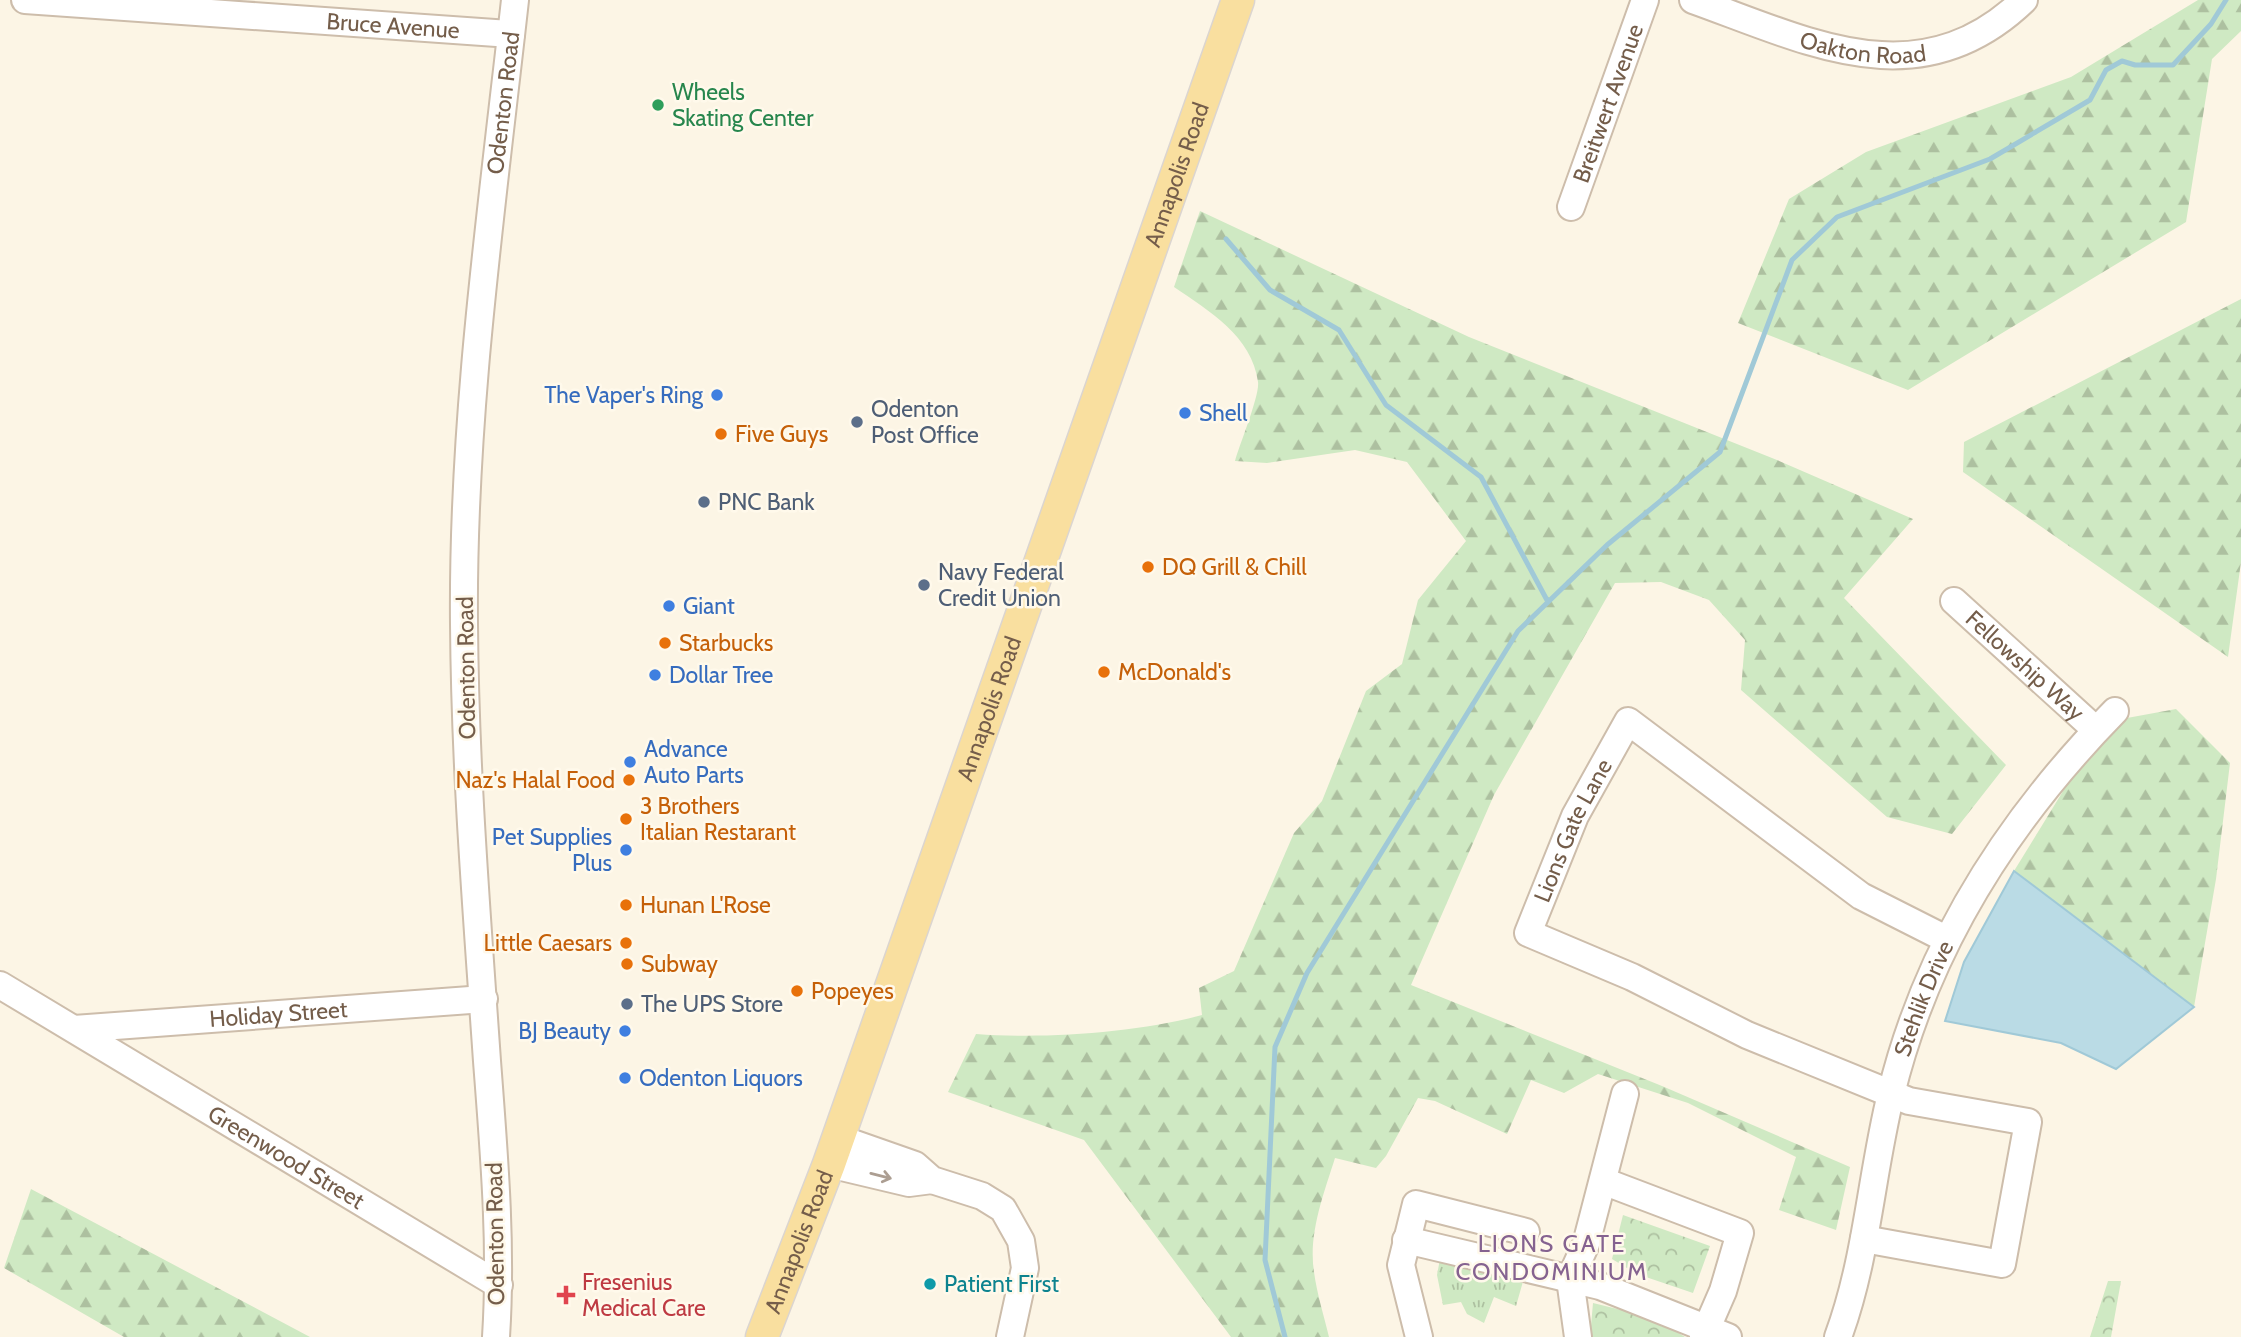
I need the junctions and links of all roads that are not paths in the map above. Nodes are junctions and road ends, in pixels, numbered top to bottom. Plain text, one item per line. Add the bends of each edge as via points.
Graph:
1 (25, 0) edge
2 (515, 0) edge
3 (1238, 0) edge
4 (1645, 0) edge
5 (1693, 0) edge
6 (2024, 0) edge
7 (511, 34) junction
8 (1571, 207) dead end
9 (1954, 601) dead end
10 (2115, 711) dead end
11 (2096, 730) junction
12 (1946, 939) junction
13 (0, 985) edge
14 (484, 999) junction
15 (74, 1029) junction
16 (1625, 1094) dead end
17 (1891, 1094) junction
18 (834, 1151) junction
19 (1603, 1181) junction
20 (1526, 1232) dead end
21 (1864, 1239) junction
22 (1406, 1240) junction
23 (1570, 1279) junction
24 (499, 1286) junction
25 (1713, 1334) edge
26 (496, 1337) edge
27 (762, 1337) edge
28 (1010, 1337) edge
29 (1419, 1337) edge
30 (1577, 1337) edge
31 (1838, 1337) edge

1 - 7 street, Bruce Avenue
2 - 7 street, Odenton Road
3 - 18 main road, Annapolis Road
4 - 8 street, Breitwert Avenue
5 - 6 street, Oakton Road via 1833,50 1869,56 1909,56 1949,46 1985,31
7 - 14 street, Odenton Road via 467,468 465,678
9 - 11 street, Fellowship Way
10 - 11 street, Stehlik Drive
11 - 12 street, Stehlik Drive via 1995,855
12 - 17 street, Stehlik Drive
12 - 17 street, Lions Gate Lane via 1861,896 1628,722 1575,816 1528,933 1632,977 1769,1045
13 - 15 street, Greenwood Street
14 - 15 street, Holiday Street
14 - 24 street, Odenton Road
15 - 24 street, Greenwood Street
16 - 19 street
17 - 21 street, Stehlik Drive
17 - 21 street via 2028,1122 2002,1264
18 - 27 main road, Annapolis Road
18 - 28 street via 909,1183 932,1180 982,1196 1003,1209 1021,1241 1025,1268
19 - 23 street via 1586,1244
19 - 25 street via 1740,1233
20 - 22 street via 1416,1203
21 - 31 street, Stehlik Drive
22 - 23 street
22 - 29 street via 1401,1265
23 - 25 street via 1600,1286
23 - 30 street
24 - 26 street, Odenton Road

